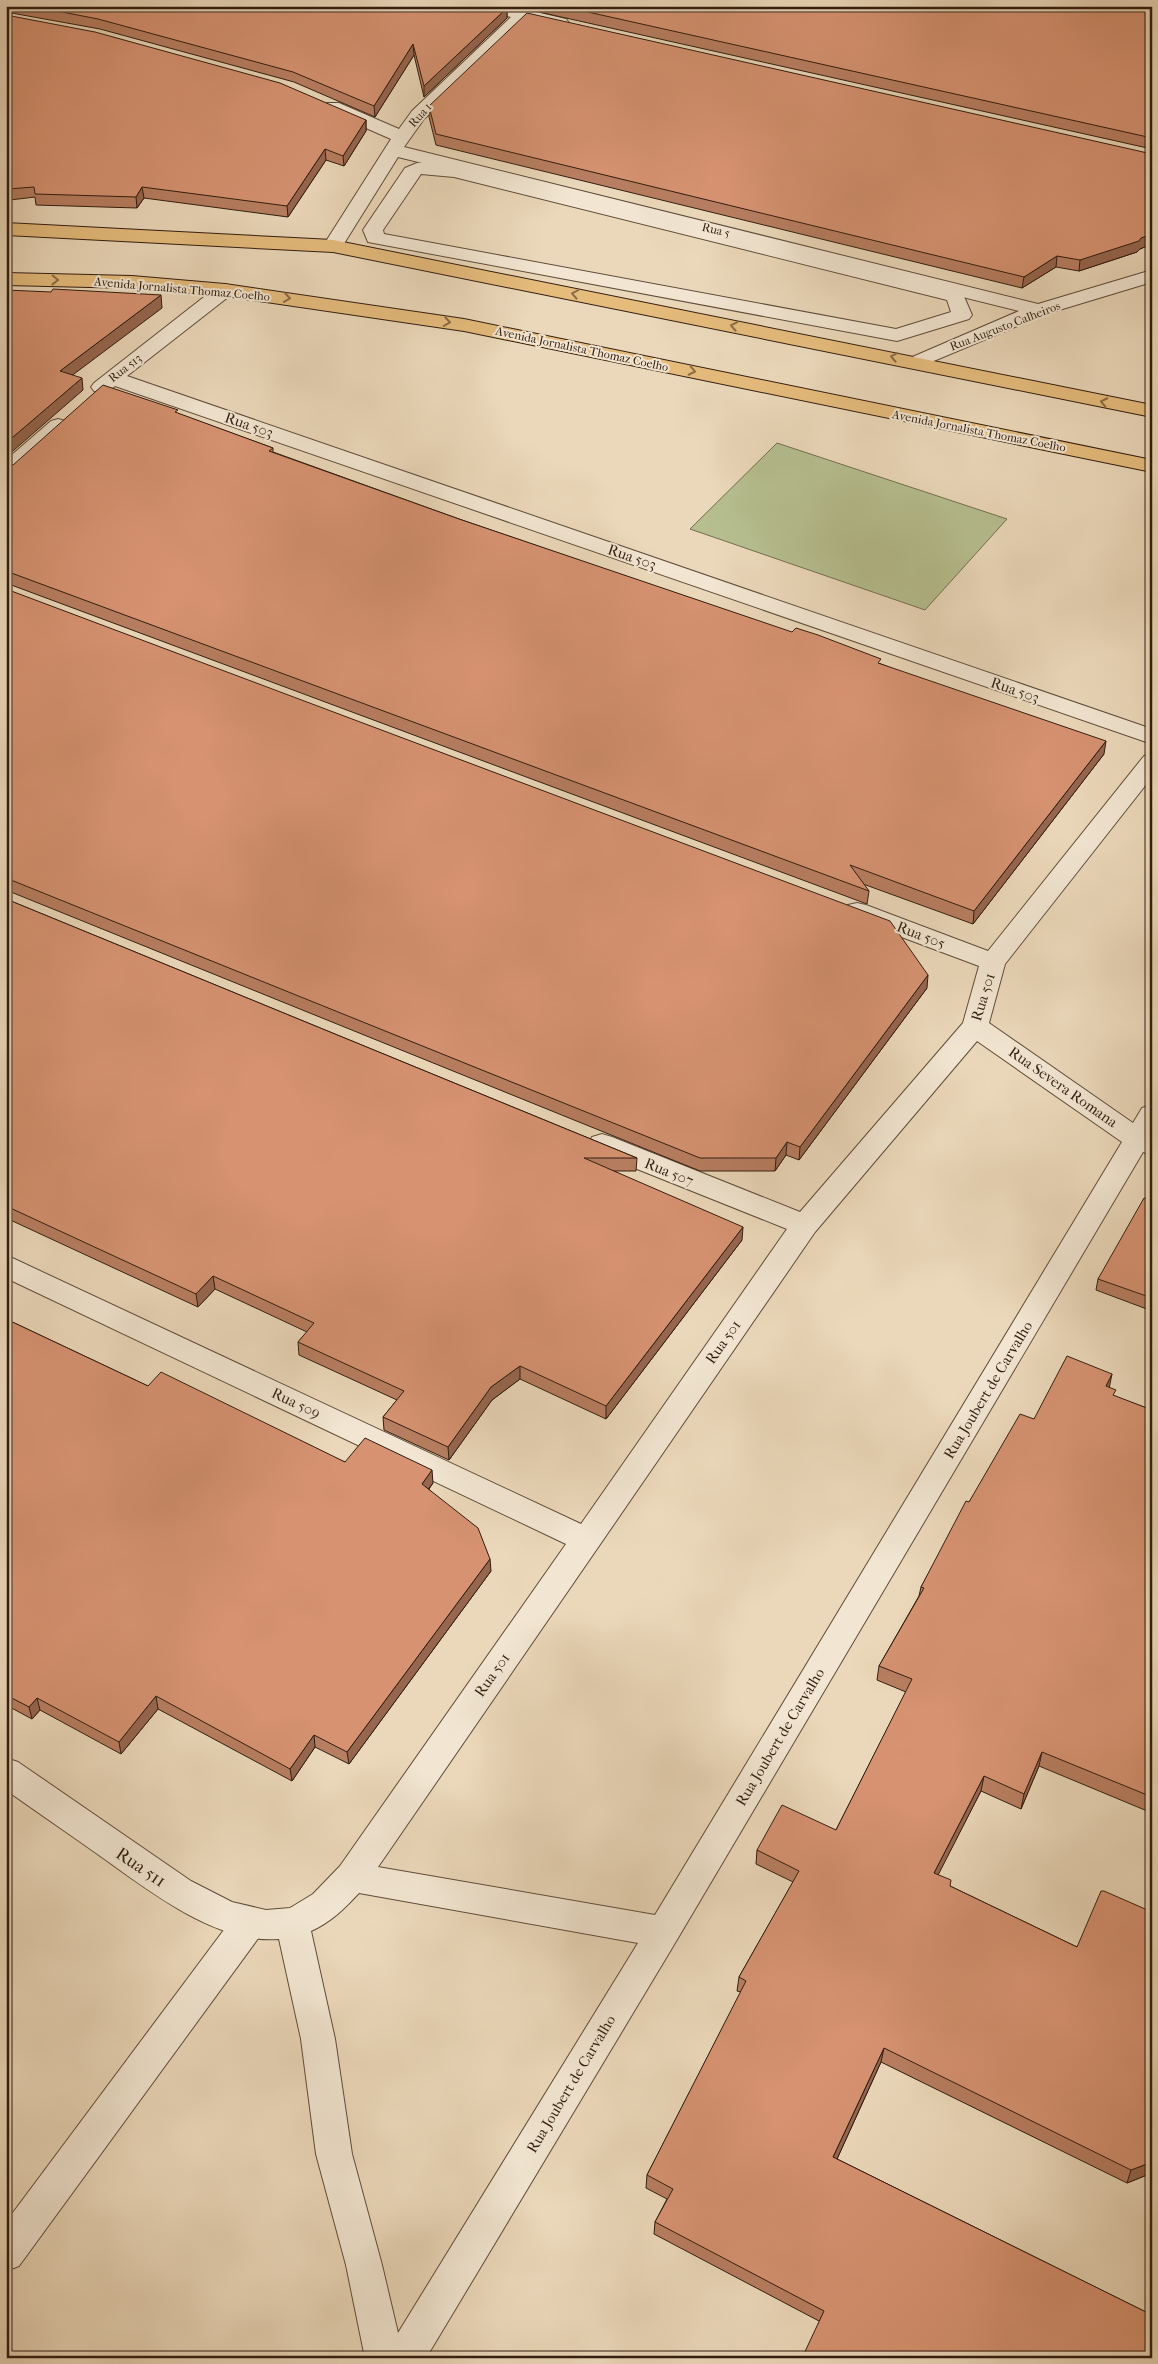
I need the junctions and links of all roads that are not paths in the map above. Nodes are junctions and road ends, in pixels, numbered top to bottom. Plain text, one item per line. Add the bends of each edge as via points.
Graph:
1 (484, 6) edge
2 (528, 11) edge
3 (572, 26) edge
4 (321, 102) edge
5 (397, 144) junction
6 (454, 172) joint
7 (6, 229) edge
8 (333, 246) junction
9 (1152, 276) edge
10 (6, 279) edge
11 (225, 290) junction
12 (1040, 310) junction
13 (917, 362) junction
14 (112, 378) junction
15 (1152, 411) edge
16 (1152, 466) edge
17 (6, 471) edge
18 (1152, 737) edge
19 (1152, 761) edge
20 (834, 903) edge
21 (993, 962) junction
22 (975, 1026) junction
23 (1147, 1133) edge
24 (578, 1134) edge
25 (805, 1224) junction
26 (6, 1266) edge
27 (586, 1540) junction
28 (6, 1772) edge
29 (352, 1877) junction
30 (250, 1922) junction
31 (292, 1923) junction
32 (663, 1932) junction
33 (6, 2253) edge
34 (384, 2358) edge
35 (404, 2358) edge

1 - 2 street
2 - 3 street
2 - 5 street, Rua 1 via 418,115
4 - 5 street, Rua 5
5 - 8 street, Rua 1
5 - 12 street, Rua 5
6 - 6 street via 432,168 412,172 373,230 375,238 897,335 962,315 955,296
7 - 8 main road
13 -> 8 main road
9 - 12 street, Rua Augusto Calheiros
10 -> 11 main road, Avenida Jornalista Thomaz Coelho via 132,282
11 - 14 street, Rua 513
11 -> 16 main road, Avenida Jornalista Thomaz Coelho via 464,325
12 - 13 street, Rua Augusto Calheiros
15 -> 13 main road
14 - 17 street, Rua 513
14 - 18 street, Rua 503
19 - 21 street, Rua 501
20 - 21 street, Rua 505
21 - 22 street, Rua 501
22 - 23 street, Rua Severa Romana
22 - 25 street, Rua 501
23 - 32 street, Rua Joubert de Carvalho
24 - 25 street, Rua 507
25 - 27 street, Rua 501
26 - 27 street, Rua 509
27 - 29 street, Rua 501
28 - 30 street, Rua 511 via 179,1892 226,1916
29 - 31 street, Rua 501 via 325,1905
29 - 32 street
30 - 31 street, Rua 511 via 266,1925
30 - 33 street
31 - 34 street via 318,2038 334,2154
32 - 35 street, Rua Joubert de Carvalho

